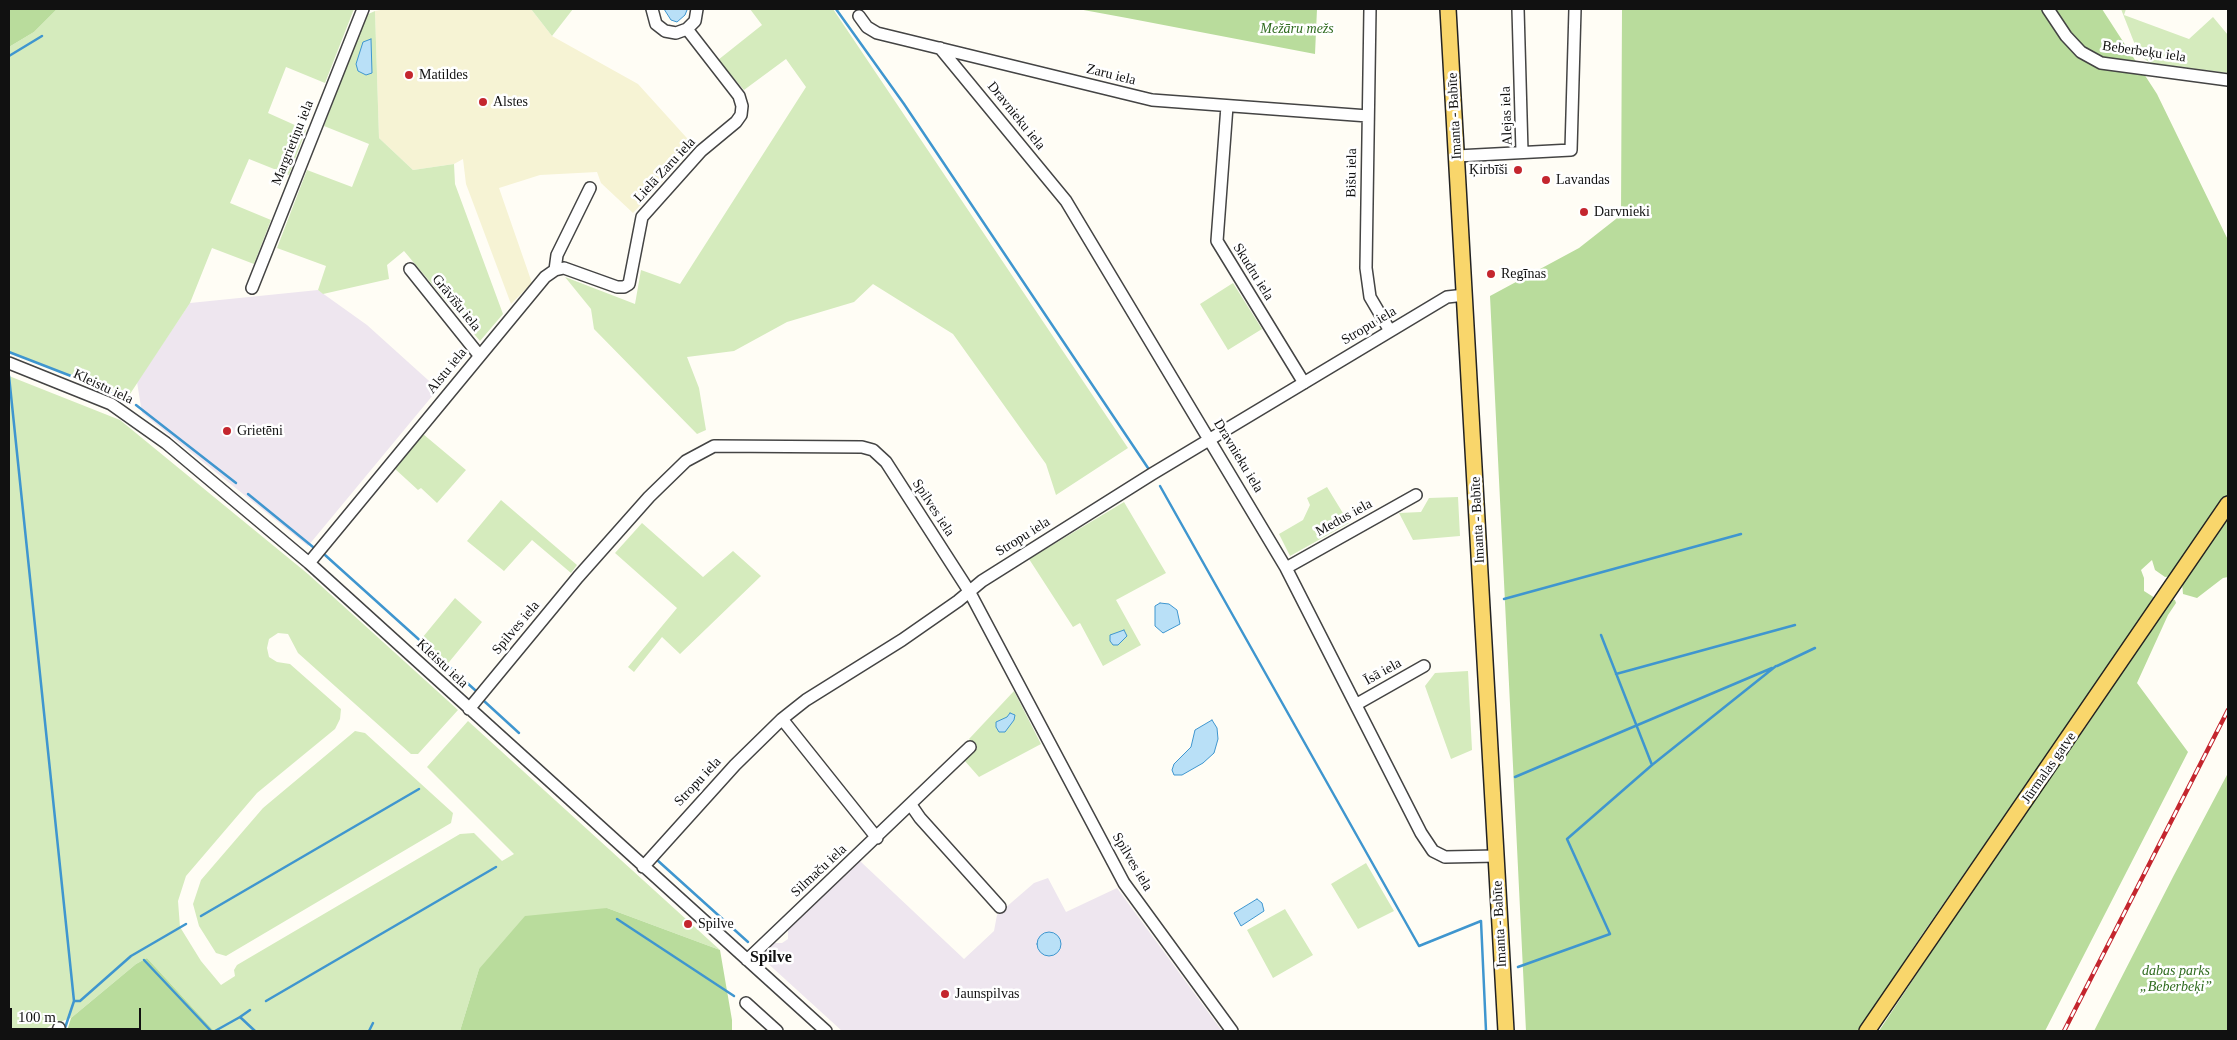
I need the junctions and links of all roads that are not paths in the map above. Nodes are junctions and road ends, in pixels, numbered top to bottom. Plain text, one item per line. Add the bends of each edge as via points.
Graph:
1 (363, 9) edge
2 (652, 9) edge
3 (698, 9) edge
4 (1370, 9) edge
5 (1448, 9) edge
6 (1518, 9) edge
7 (1574, 9) edge
8 (2048, 9) edge
9 (859, 16) dead end
10 (687, 29) junction
11 (940, 48) junction
12 (2228, 80) edge
13 (1227, 106) junction
14 (1368, 116) junction
15 (1522, 152) junction
16 (1457, 156) junction
17 (590, 188) dead end
18 (410, 269) dead end
19 (555, 270) junction
20 (252, 288) dead end
21 (1465, 295) junction
22 (1390, 331) junction
23 (479, 355) junction
24 (9, 363) edge
25 (1304, 383) junction
26 (1210, 440) junction
27 (1416, 495) dead end
28 (2228, 504) edge
29 (309, 563) junction
30 (1286, 568) junction
31 (969, 591) junction
32 (1424, 666) dead end
33 (1357, 704) junction
34 (469, 709) junction
35 (782, 719) junction
36 (970, 747) dead end
37 (911, 805) junction
38 (877, 838) junction
39 (1497, 856) junction
40 (643, 867) junction
41 (1000, 906) dead end
42 (747, 960) junction
43 (746, 1003) dead end
44 (777, 1031) edge
45 (826, 1031) edge
46 (1232, 1031) edge
47 (1506, 1031) edge
48 (1867, 1031) edge

1 - 20 street, Margrietiņu iela
2 - 10 street via 656,24 665,31 676,33
3 - 10 street via 695,21
4 - 14 street, Bišu iela
5 - 16 main road, Imanta - Babīte
6 - 15 street, Alejas iela
7 - 15 street, Alejas iela via 1571,150
8 - 12 street, Beberbeķu iela via 2081,52 2101,63
9 - 11 street, Zaru iela via 867,27 877,33
10 - 19 street, Lielā Zaru iela via 739,96 741,115 701,152 642,217 629,284 618,287 564,268
11 - 13 street, Zaru iela via 1152,100
11 - 26 street, Dravnieku iela via 1066,201
13 - 14 street, Zaru iela
13 - 25 street, Skudru iela via 1217,241
14 - 22 street, Bišu iela via 1366,268 1370,297
15 - 16 street
16 - 21 main road, Imanta - Babīte
17 - 19 street via 557,255
18 - 23 street, Grāvīšu iela
19 - 23 street, Alstu iela
21 - 22 street, Stropu iela via 1447,297
21 - 39 main road, Imanta - Babīte
22 - 25 street, Stropu iela
23 - 29 street, Alstu iela
24 - 29 street, Kleistu iela via 126,412
25 - 26 street, Stropu iela
26 - 30 street, Dravnieku iela
26 - 31 street, Stropu iela
27 - 30 street, Medus iela
28 - 48 main road, Jūrmalas gatve
29 - 34 street, Kleistu iela
30 - 33 street, Dravnieku iela
31 - 34 street, Spilves iela via 886,462 873,450 862,447 714,446 686,462 649,497
31 - 35 street, Stropu iela via 902,640 806,700
31 - 46 street, Spilves iela via 1124,883
32 - 33 street, Īsā iela
33 - 39 street, Dravnieku iela via 1433,852 1445,857
34 - 40 street, Kleistu iela
35 - 38 street
35 - 40 street, Stropu iela via 735,765
36 - 37 street, Silmaču iela
37 - 38 street, Silmaču iela
37 - 41 street
38 - 42 street, Silmaču iela
39 - 47 main road, Imanta - Babīte
40 - 42 street, Kleistu iela
42 - 45 street, Kleistu iela
43 - 44 street

